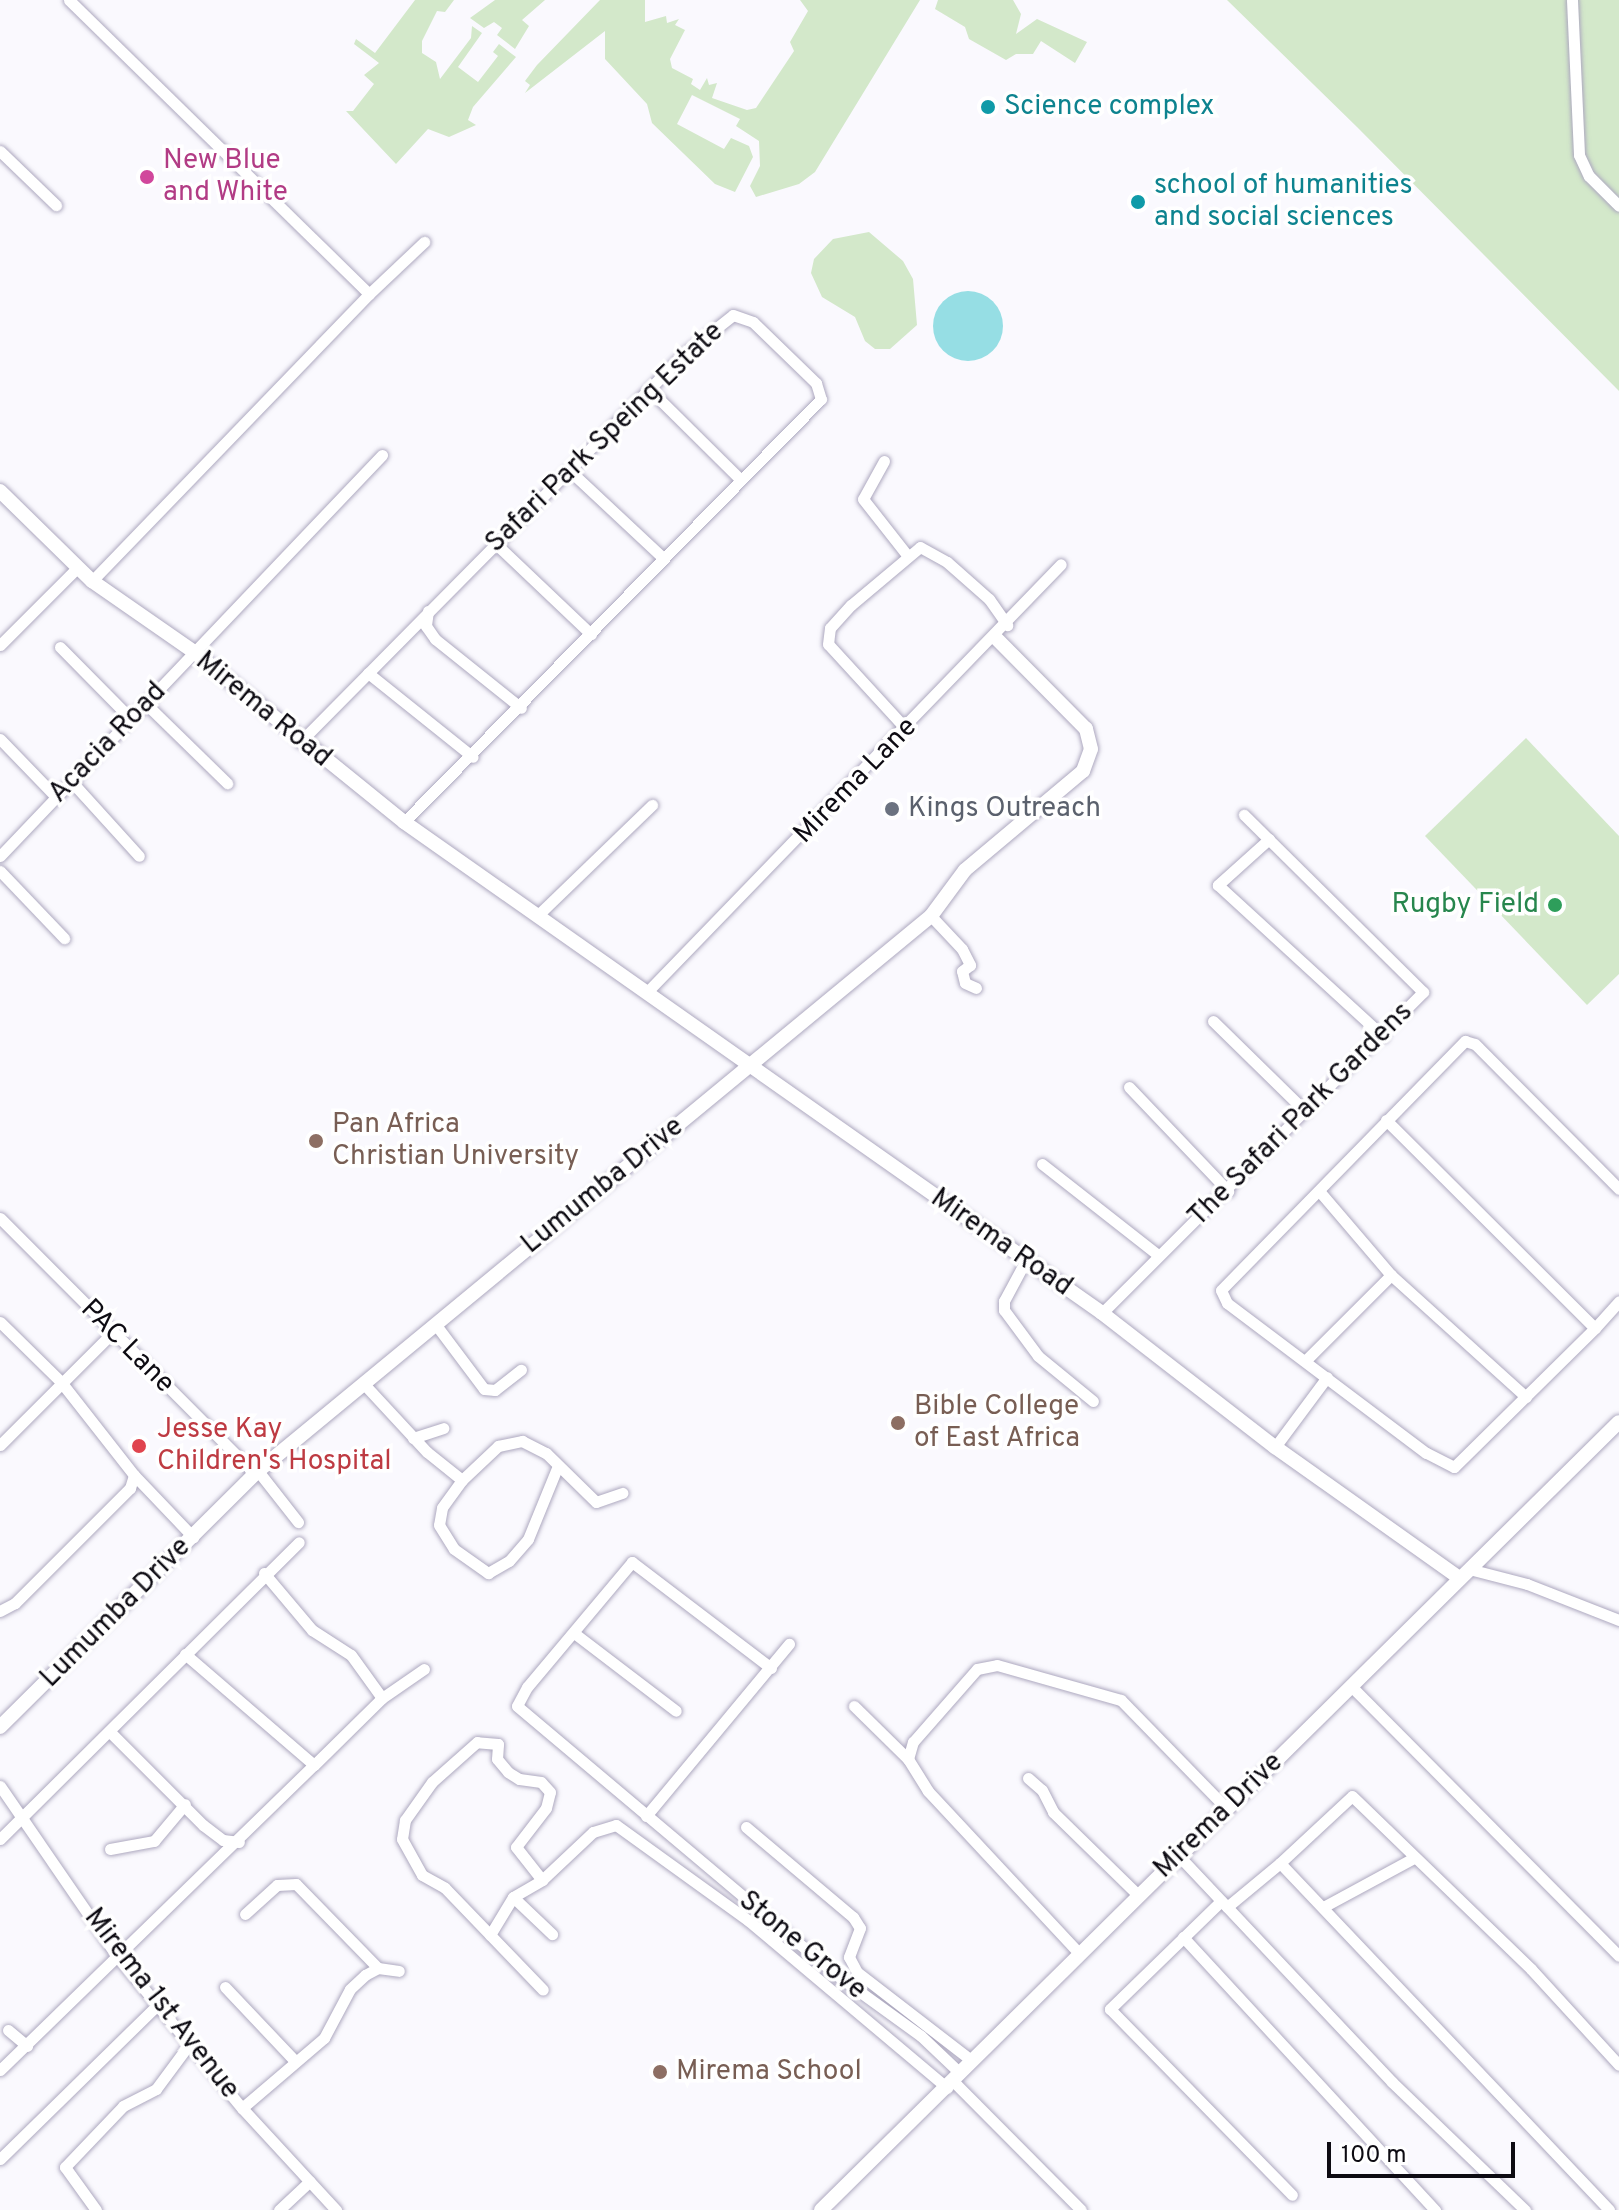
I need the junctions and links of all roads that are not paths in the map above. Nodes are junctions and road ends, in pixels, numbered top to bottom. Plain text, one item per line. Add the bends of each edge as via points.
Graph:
1 (69, 0) edge
2 (1572, 0) edge
3 (0, 151) edge
4 (56, 205) dead end
5 (1619, 206) edge
6 (424, 242) dead end
7 (369, 294) junction
8 (649, 389) junction
9 (382, 455) dead end
10 (884, 461) dead end
11 (569, 470) junction
12 (741, 480) junction
13 (0, 491) edge
14 (496, 544) junction
15 (907, 555) junction
16 (664, 559) junction
17 (1061, 564) dead end
18 (77, 568) junction
19 (92, 581) junction
20 (428, 611) junction
21 (1007, 625) junction
22 (591, 634) junction
23 (995, 637) junction
24 (0, 645) edge
25 (60, 647) dead end
26 (194, 652) junction
27 (368, 673) junction
28 (145, 703) junction
29 (521, 708) junction
30 (131, 719) junction
31 (906, 729) junction
32 (0, 739) edge
33 (300, 742) junction
34 (473, 757) junction
35 (71, 781) junction
36 (227, 783) dead end
37 (56, 797) junction
38 (652, 805) dead end
39 (1244, 815) dead end
40 (404, 822) junction
41 (1269, 839) junction
42 (0, 856) edge
43 (139, 856) dead end
44 (0, 871) edge
45 (537, 916) junction
46 (931, 916) junction
47 (64, 938) dead end
48 (976, 988) dead end
49 (647, 992) junction
50 (1213, 1021) dead end
51 (1383, 1036) junction
52 (749, 1068) junction
53 (1129, 1087) dead end
54 (1305, 1111) junction
55 (1386, 1120) junction
56 (1042, 1164) dead end
57 (1619, 1189) edge
58 (1228, 1191) junction
59 (1320, 1192) junction
60 (0, 1218) edge
61 (1158, 1255) junction
62 (1026, 1260) junction
63 (1391, 1275) junction
64 (1619, 1301) edge
65 (1102, 1313) junction
66 (0, 1322) edge
67 (436, 1325) junction
68 (1595, 1328) junction
69 (112, 1333) junction
70 (1307, 1359) junction
71 (521, 1370) dead end
72 (1327, 1377) junction
73 (61, 1382) junction
74 (363, 1383) junction
75 (1526, 1397) junction
76 (1093, 1401) dead end
77 (1619, 1422) edge
78 (443, 1428) dead end
79 (413, 1438) junction
80 (0, 1445) edge
81 (1275, 1447) junction
82 (557, 1468) junction
83 (256, 1473) junction
84 (134, 1475) junction
85 (462, 1480) junction
86 (622, 1493) dead end
87 (298, 1522) dead end
88 (193, 1537) junction
89 (299, 1542) dead end
90 (264, 1573) junction
91 (1464, 1574) junction
92 (0, 1611) edge
93 (1619, 1620) edge
94 (574, 1633) junction
95 (789, 1644) dead end
96 (185, 1654) junction
97 (771, 1668) junction
98 (424, 1669) dead end
99 (1351, 1686) junction
100 (382, 1698) junction
101 (854, 1706) dead end
102 (676, 1711) dead end
103 (0, 1727) edge
104 (110, 1732) junction
105 (908, 1759) junction
106 (314, 1765) junction
107 (1028, 1778) dead end
108 (0, 1786) edge
109 (185, 1804) junction
110 (1227, 1809) junction
111 (646, 1816) junction
112 (24, 1817) junction
113 (746, 1827) dead end
114 (0, 1839) edge
115 (239, 1842) junction
116 (110, 1849) dead end
117 (1179, 1856) junction
118 (1412, 1859) junction
119 (1280, 1863) junction
120 (542, 1880) junction
121 (1137, 1894) junction
122 (513, 1897) junction
123 (1224, 1904) junction
124 (1325, 1906) junction
125 (245, 1914) dead end
126 (552, 1934) dead end
127 (490, 1935) junction
128 (1183, 1937) junction
129 (1077, 1951) junction
130 (117, 1956) junction
131 (1619, 1956) edge
132 (378, 1968) junction
133 (399, 1971) dead end
134 (225, 1987) dead end
135 (543, 1990) dead end
136 (157, 2005) junction
137 (8, 2030) dead end
138 (190, 2043) junction
139 (27, 2046) junction
140 (295, 2061) junction
141 (972, 2061) junction
142 (1619, 2065) edge
143 (0, 2070) edge
144 (954, 2081) junction
145 (242, 2108) junction
146 (0, 2159) edge
147 (310, 2181) junction
148 (1292, 2195) dead end
149 (1075, 2208) edge
150 (824, 2209) edge
151 (96, 2210) edge
152 (279, 2210) edge
153 (336, 2210) edge
154 (1435, 2210) edge
155 (1525, 2210) edge
156 (1609, 2210) edge

1 - 7 street
2 - 5 street via 1579,155 1589,176
3 - 4 street
6 - 7 street
7 - 19 street
8 - 11 street, Safari Park Speing Estate
8 - 12 street
8 - 12 street, Safari Park Speing Estate via 723,320 739,314 816,383 821,399
9 - 26 street, Acacia Road
10 - 15 street via 863,499
11 - 14 street, Safari Park Speing Estate
11 - 16 street
12 - 16 street, Safari Park Speing Estate
13 - 18 street, Mirema Road
14 - 20 street, Safari Park Speing Estate
14 - 22 street
15 - 21 street via 920,547 932,550 989,599
15 - 31 street via 851,605 826,639 832,653
16 - 22 street, Safari Park Speing Estate
17 - 21 street, Mirema Lane
18 - 19 street, Mirema Road
18 - 24 street
19 - 26 street, Mirema Road
20 - 27 street, Safari Park Speing Estate
20 - 29 street via 426,626 435,639
21 - 23 street, Mirema Lane
22 - 29 street, Safari Park Speing Estate
23 - 31 street, Mirema Lane
23 - 46 street, Lumumba Drive via 1086,729 1089,765 965,870
25 - 30 street
26 - 28 street, Acacia Road
26 - 33 street, Mirema Road
27 - 33 street, Safari Park Speing Estate
27 - 34 street
28 - 30 street, Acacia Road
28 - 36 street
29 - 34 street, Safari Park Speing Estate
30 - 35 street, Acacia Road
31 - 49 street, Mirema Lane
32 - 37 street
33 - 40 street, Mirema Road
34 - 40 street, Safari Park Speing Estate
35 - 37 street, Acacia Road
35 - 43 street
37 - 42 street, Acacia Road
38 - 45 street
39 - 41 street, The Safari Park Gardens
40 - 45 street, Mirema Road
41 - 51 street, The Safari Park Gardens via 1423,992
41 - 51 street via 1218,885
44 - 47 street
45 - 49 street, Mirema Road
46 - 48 street via 962,949 970,965 962,971 965,983
46 - 52 street, Lumumba Drive
49 - 52 street, Mirema Road
50 - 54 street
51 - 54 street, The Safari Park Gardens
52 - 62 street, Mirema Road
52 - 67 street, Lumumba Drive
53 - 58 street
54 - 58 street, The Safari Park Gardens
55 - 57 street via 1460,1043 1471,1042
55 - 59 street
55 - 68 street
56 - 61 street
58 - 61 street, The Safari Park Gardens
59 - 63 street
59 - 70 street via 1221,1290 1227,1303
60 - 69 street, PAC Lane
61 - 65 street, The Safari Park Gardens
62 - 65 street, Mirema Road
62 - 76 street via 1004,1310 1038,1356
63 - 70 street
63 - 75 street
64 - 68 street
65 - 81 street, Mirema Road
66 - 73 street
67 - 71 street via 484,1389 495,1390
67 - 74 street, Lumumba Drive
68 - 75 street
69 - 73 street
69 - 83 street, PAC Lane
70 - 72 street
72 - 75 street via 1426,1453 1454,1467
72 - 81 street
73 - 80 street
73 - 84 street
74 - 79 street
74 - 83 street, Lumumba Drive
77 - 91 street, Mirema Drive
78 - 79 street
79 - 85 street
81 - 91 street, Mirema Road
82 - 85 street via 536,1446 511,1441 498,1446
82 - 85 street via 528,1539 509,1561 488,1573 454,1549 439,1525 442,1508
82 - 86 street via 596,1502
83 - 87 street, PAC Lane
83 - 88 street, Lumumba Drive
84 - 88 street
84 - 92 street via 120,1498 15,1603
88 - 103 street, Lumumba Drive
89 - 90 street
90 - 96 street
90 - 100 street via 312,1630 351,1655
91 - 93 street, Mirema Road via 1527,1584
91 - 99 street, Mirema Drive
94 - 97 street, Stone Grove via 632,1562
94 - 102 street
94 - 111 street, Stone Grove via 527,1687 517,1711
95 - 97 street
96 - 104 street
96 - 106 street
97 - 111 street
98 - 100 street
99 - 110 street, Mirema Drive
99 - 131 street
100 - 106 street
101 - 105 street
104 - 109 street
104 - 112 street
105 - 110 street via 913,1742 966,1680 977,1669 997,1665 1121,1700
105 - 129 street via 928,1791
106 - 115 street
107 - 121 street via 1042,1790 1053,1812
108 - 112 street, Mirema 1st Avenue
109 - 115 street via 223,1840
109 - 116 street via 154,1841
110 - 117 street, Mirema Drive
111 - 144 street, Stone Grove via 834,1973 921,2036
112 - 114 street
112 - 130 street, Mirema 1st Avenue
113 - 141 street via 853,1917 860,1928 849,1957 853,1969
115 - 130 street
117 - 121 street, Mirema Drive
117 - 123 street
118 - 119 street via 1352,1796
118 - 124 street
118 - 142 street via 1531,1969
119 - 123 street
119 - 124 street
120 - 122 street
120 - 127 street via 516,1847 546,1808 550,1792 541,1782 508,1772 497,1759 498,1744 477,1742 432,1782 405,1820 402,1839 422,1875 445,1888
120 - 144 street via 600,1827 624,1828
121 - 129 street, Mirema Drive
122 - 126 street
122 - 127 street
123 - 128 street
123 - 155 street via 1392,2082
124 - 156 street
125 - 132 street via 277,1885 296,1884
127 - 135 street
128 - 148 street via 1110,2009
128 - 154 street
129 - 141 street, Mirema Drive
130 - 136 street, Mirema 1st Avenue
130 - 139 street
132 - 133 street
132 - 140 street via 350,1989 324,2038
134 - 140 street
136 - 138 street, Mirema 1st Avenue
136 - 146 street
137 - 139 street
138 - 145 street, Mirema 1st Avenue
138 - 151 street via 156,2089 123,2106 65,2167
139 - 143 street
140 - 145 street
141 - 144 street, Mirema Drive
144 - 149 street
144 - 150 street, Mirema Drive
145 - 147 street, Mirema 1st Avenue
147 - 152 street
147 - 153 street, Mirema 1st Avenue

